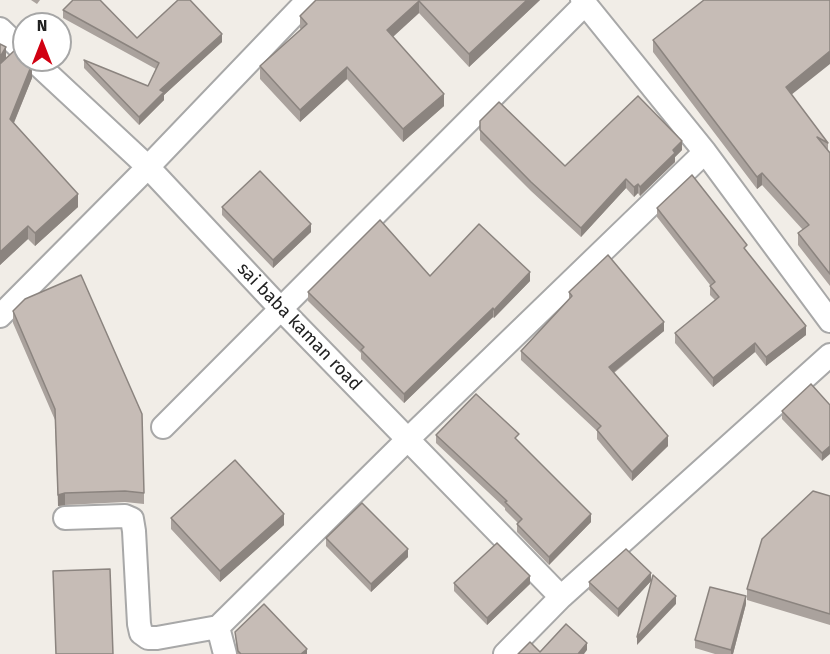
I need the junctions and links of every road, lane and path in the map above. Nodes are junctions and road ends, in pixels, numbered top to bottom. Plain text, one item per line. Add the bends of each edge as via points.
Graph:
1 (308, 0) edge
2 (584, 2) edge
3 (0, 29) edge
4 (12, 40) edge
5 (46, 72) edge
6 (705, 152) junction
7 (148, 167) junction
8 (280, 308) junction
9 (0, 316) edge
10 (830, 321) edge
11 (830, 356) edge
12 (163, 427) dead end
13 (407, 440) junction
14 (65, 518) dead end
15 (561, 597) junction
16 (218, 627) junction
17 (225, 654) edge
18 (505, 654) edge

1 - 7 street
2 - 6 street
2 - 8 street
3 - 4 street
5 - 7 street, sai baba kaman road
6 - 10 street
6 - 13 street
7 - 8 street, sai baba kaman road
7 - 9 street
8 - 12 street
8 - 13 street, sai baba kaman road
11 - 15 street
13 - 15 street, sai baba kaman road
13 - 16 street
14 - 16 street via 132,519 139,624 147,638
15 - 18 street
16 - 17 street

